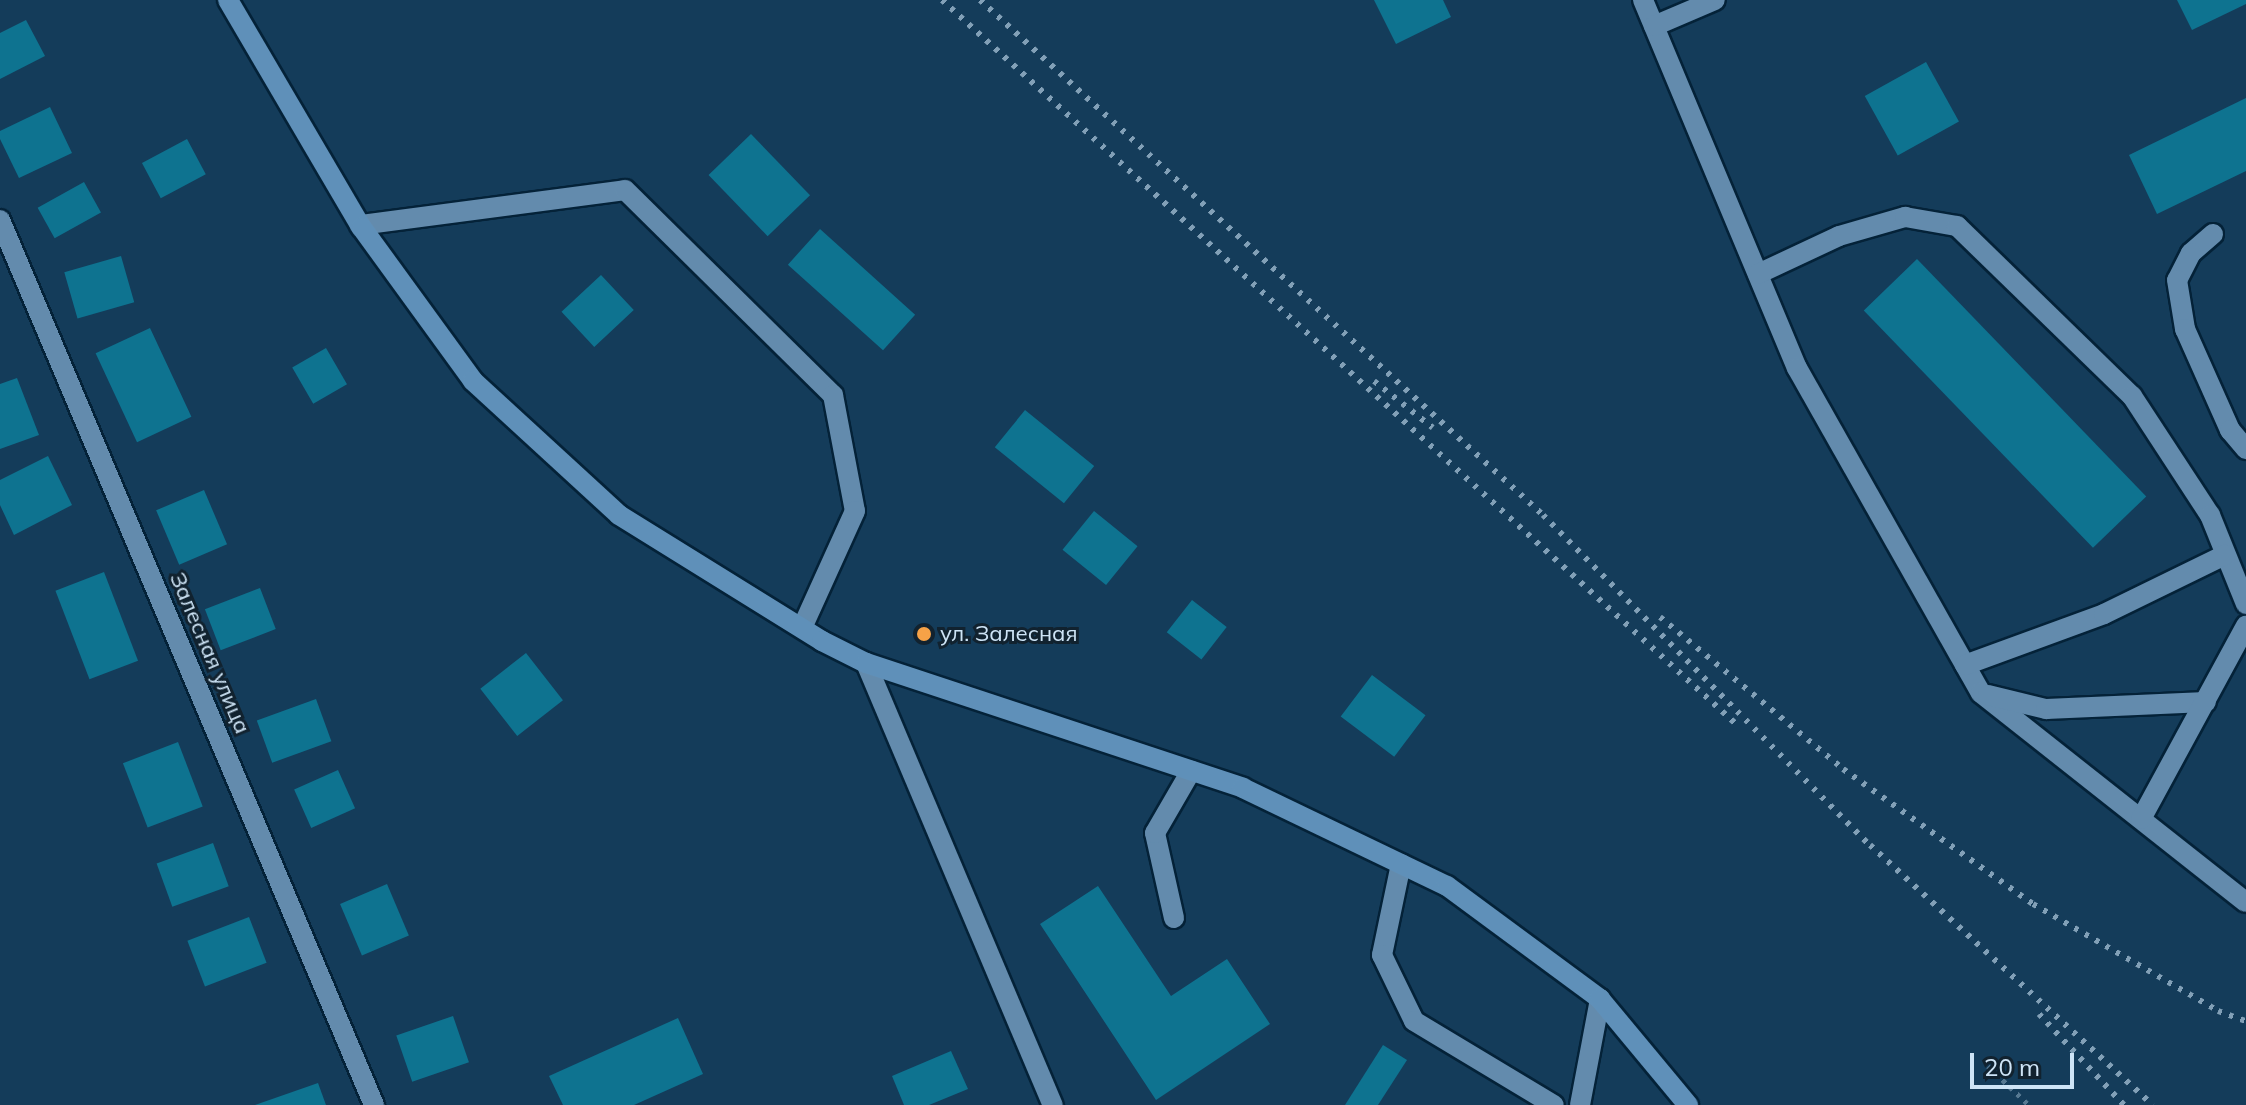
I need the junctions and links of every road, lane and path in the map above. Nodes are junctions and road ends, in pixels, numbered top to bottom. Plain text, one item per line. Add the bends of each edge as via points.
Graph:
1 (228, 0) edge
2 (1643, 0) edge
3 (1715, 0) edge
4 (1654, 26) junction
5 (0, 220) edge
6 (360, 225) junction
7 (2213, 234) dead end
8 (1758, 274) junction
9 (2246, 449) edge
10 (2225, 555) junction
11 (2246, 604) edge
12 (2246, 626) edge
13 (802, 628) junction
14 (866, 663) junction
15 (1965, 665) junction
16 (1981, 693) junction
17 (2206, 702) junction
18 (1191, 771) junction
19 (2141, 819) junction
20 (1401, 864) junction
21 (2246, 902) edge
22 (1174, 918) dead end
23 (1600, 999) junction
24 (1988, 1066) dead end
25 (374, 1105) edge
26 (1053, 1105) edge
27 (1554, 1105) edge
28 (1580, 1105) edge
29 (1688, 1105) edge
30 (2029, 1105) edge

1 - 6 main road
2 - 4 street
3 - 4 street
4 - 8 street
5 - 25 street, Залесная улица
6 - 13 main road via 473,381 607,505
6 - 13 street via 625,190 833,395 855,511
7 - 9 street via 2191,253 2177,280 2185,329 2230,430
8 - 10 street via 1839,236 1905,217 1957,226 2132,396 2210,515
8 - 15 street via 1797,368
10 - 11 street
10 - 15 street via 2104,614
12 - 17 street
13 - 14 main road
14 - 18 main road
14 - 26 street
15 - 16 street
16 - 17 street via 2046,709
16 - 19 street
17 - 19 street
18 - 20 main road via 1243,788
18 - 22 street via 1155,833
19 - 21 street
20 - 23 main road via 1447,886
20 - 27 street via 1382,955 1414,1021
23 - 28 street
23 - 29 main road
24 - 30 path

